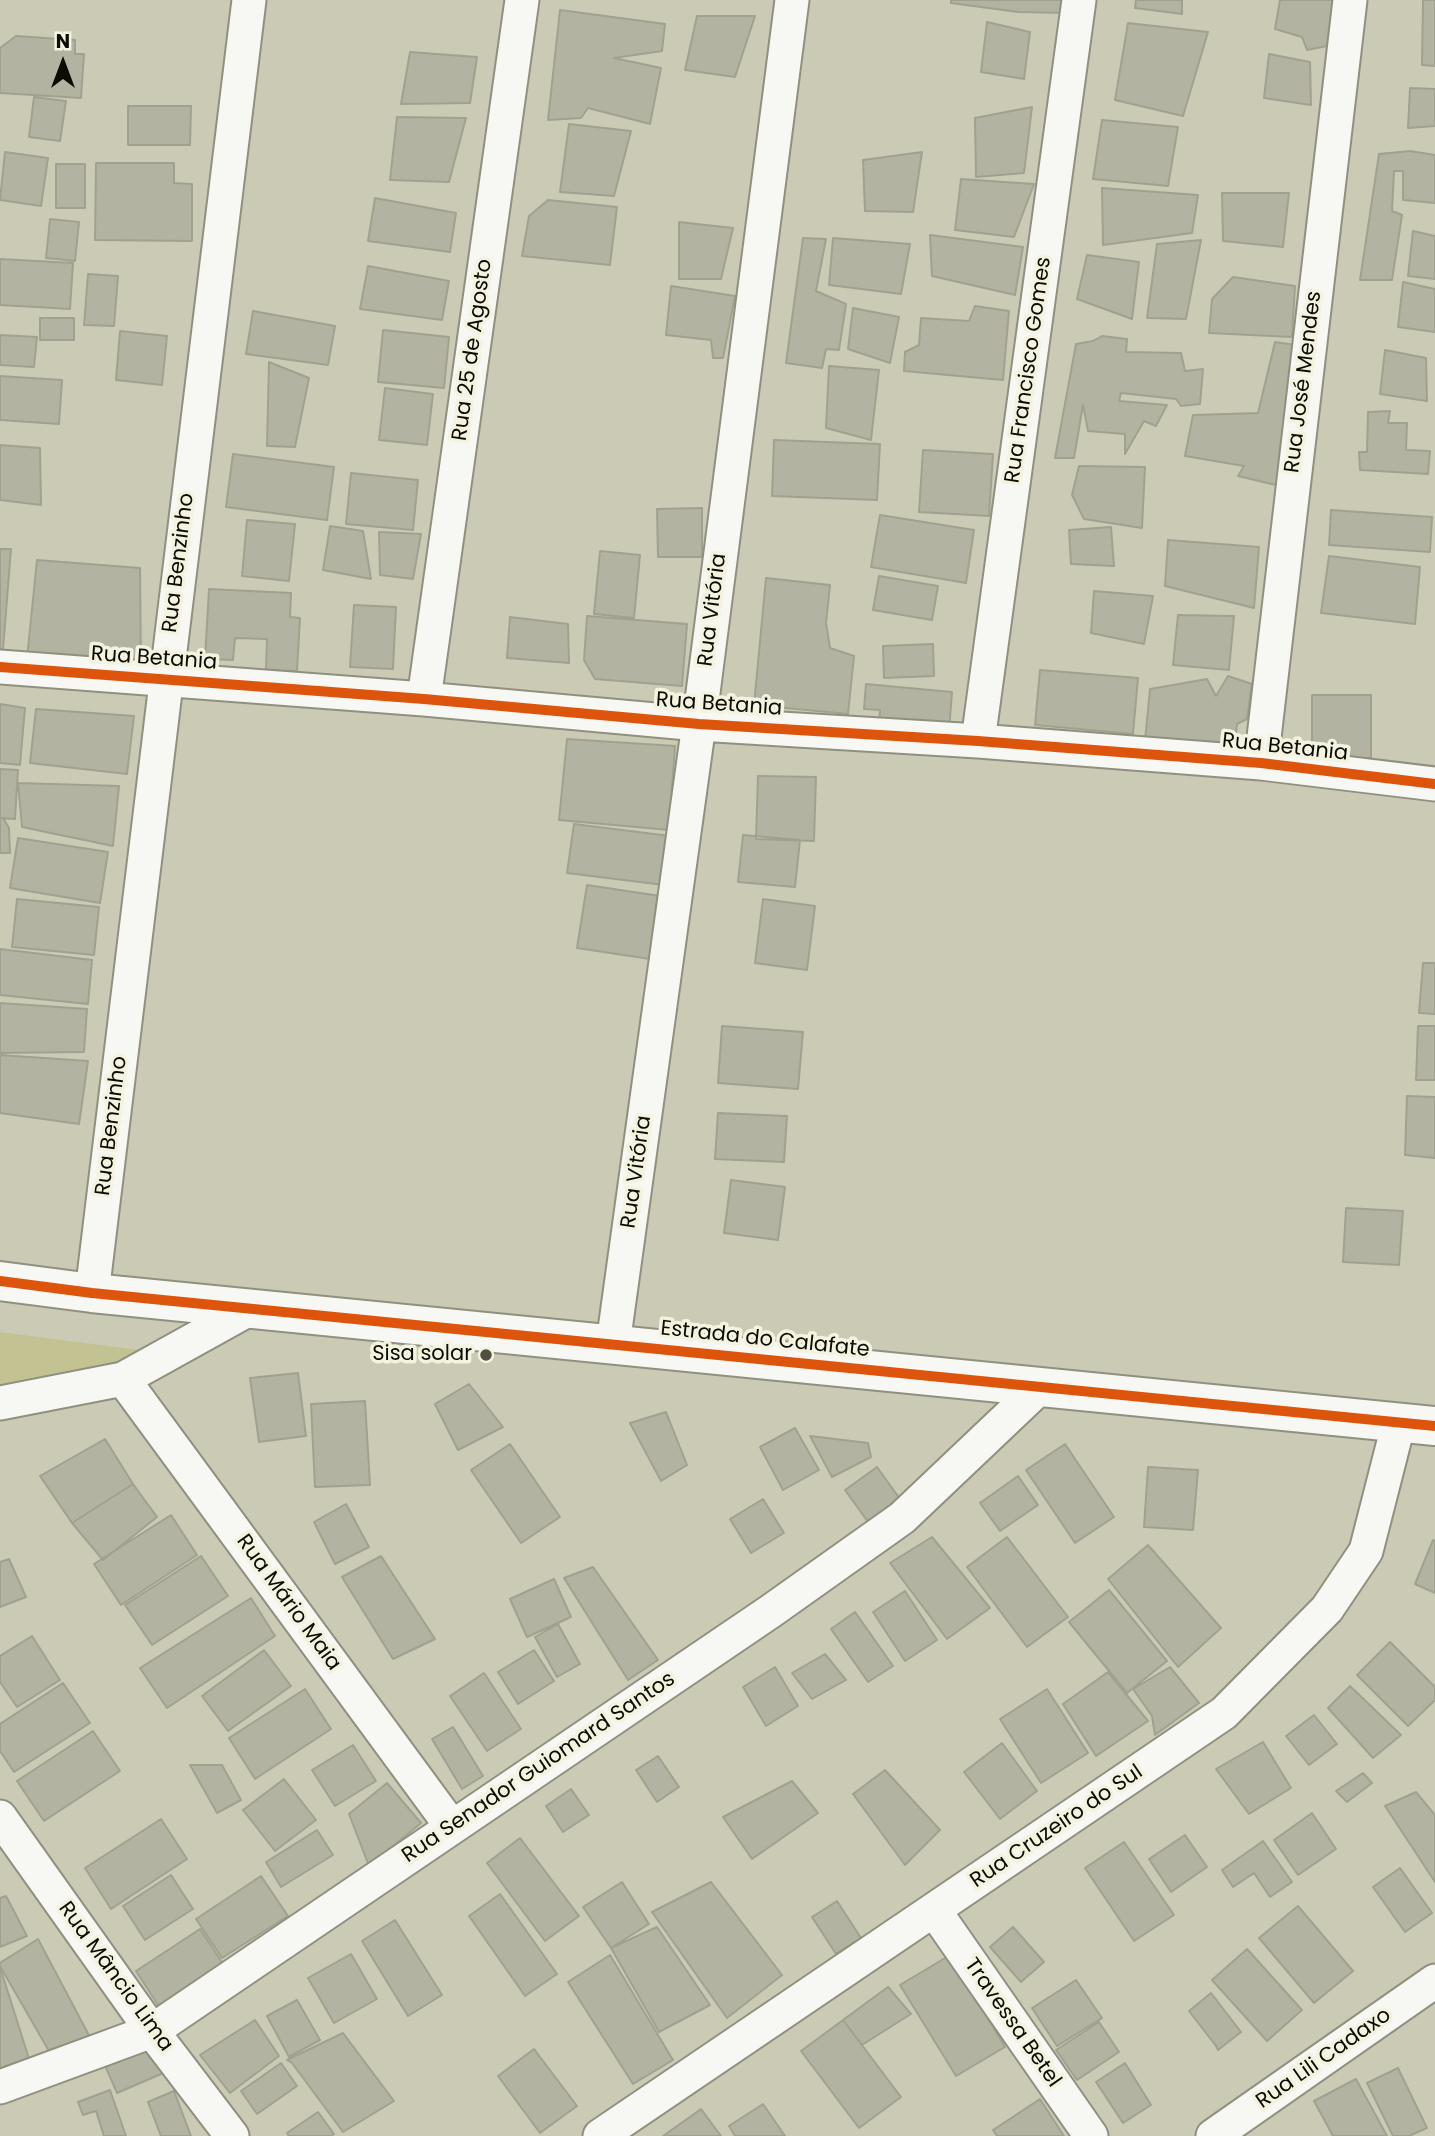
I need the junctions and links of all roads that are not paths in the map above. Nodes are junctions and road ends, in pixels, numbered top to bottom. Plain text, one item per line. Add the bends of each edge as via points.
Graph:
1 (248, 0) edge
2 (522, 0) edge
3 (792, 0) edge
4 (1079, 0) edge
5 (1350, 0) edge
6 (0, 667) edge
7 (165, 679) junction
8 (424, 699) junction
9 (699, 723) junction
10 (978, 741) junction
11 (1261, 763) junction
12 (1435, 784) edge
13 (0, 1281) edge
14 (92, 1293) junction
15 (251, 1308) junction
16 (613, 1344) junction
17 (123, 1379) junction
18 (1040, 1387) junction
19 (0, 1403) edge
20 (1417, 1424) edge
21 (0, 1817) edge
22 (452, 1827) junction
23 (934, 1910) junction
24 (1435, 1981) edge
25 (152, 2031) junction
26 (0, 2087) edge
27 (232, 2136) edge
28 (600, 2136) edge
29 (1091, 2136) edge
30 (1213, 2136) edge

1 - 7 street, Rua Benzinho
2 - 8 street, Rua 25 de Agosto
3 - 9 street, Rua Vitória
4 - 10 street, Rua Francisco Gomes
5 - 11 street, Rua José Mendes
6 - 7 street, Rua Betania
7 - 8 street, Rua Betania
7 - 14 street, Rua Benzinho
8 - 9 street, Rua Betania
9 - 10 street, Rua Betania
9 - 16 street, Rua Vitória
10 - 11 street, Rua Betania
11 - 12 street, Rua Betania
13 - 14 street, Estrada do Calafate
14 - 15 street, Estrada do Calafate
15 - 16 street, Estrada do Calafate
15 - 17 street
16 - 18 street, Estrada do Calafate
17 - 19 street
17 - 22 street, Rua Mário Maia
18 - 20 street, Estrada do Calafate
18 - 22 street, Rua Senador Guiomard Santos via 902,1518
20 - 23 street, Rua Cruzeiro do Sul via 1366,1551 1327,1609 1224,1713
21 - 25 street, Rua Mâncio Lima
22 - 25 street, Rua Senador Guiomard Santos
23 - 28 street, Rua Cruzeiro do Sul
23 - 29 street, Travessa Betel
24 - 30 street, Rua Lili Cadaxo
25 - 26 street, Rua Senador Guiomard Santos
25 - 27 street, Rua Mâncio Lima

